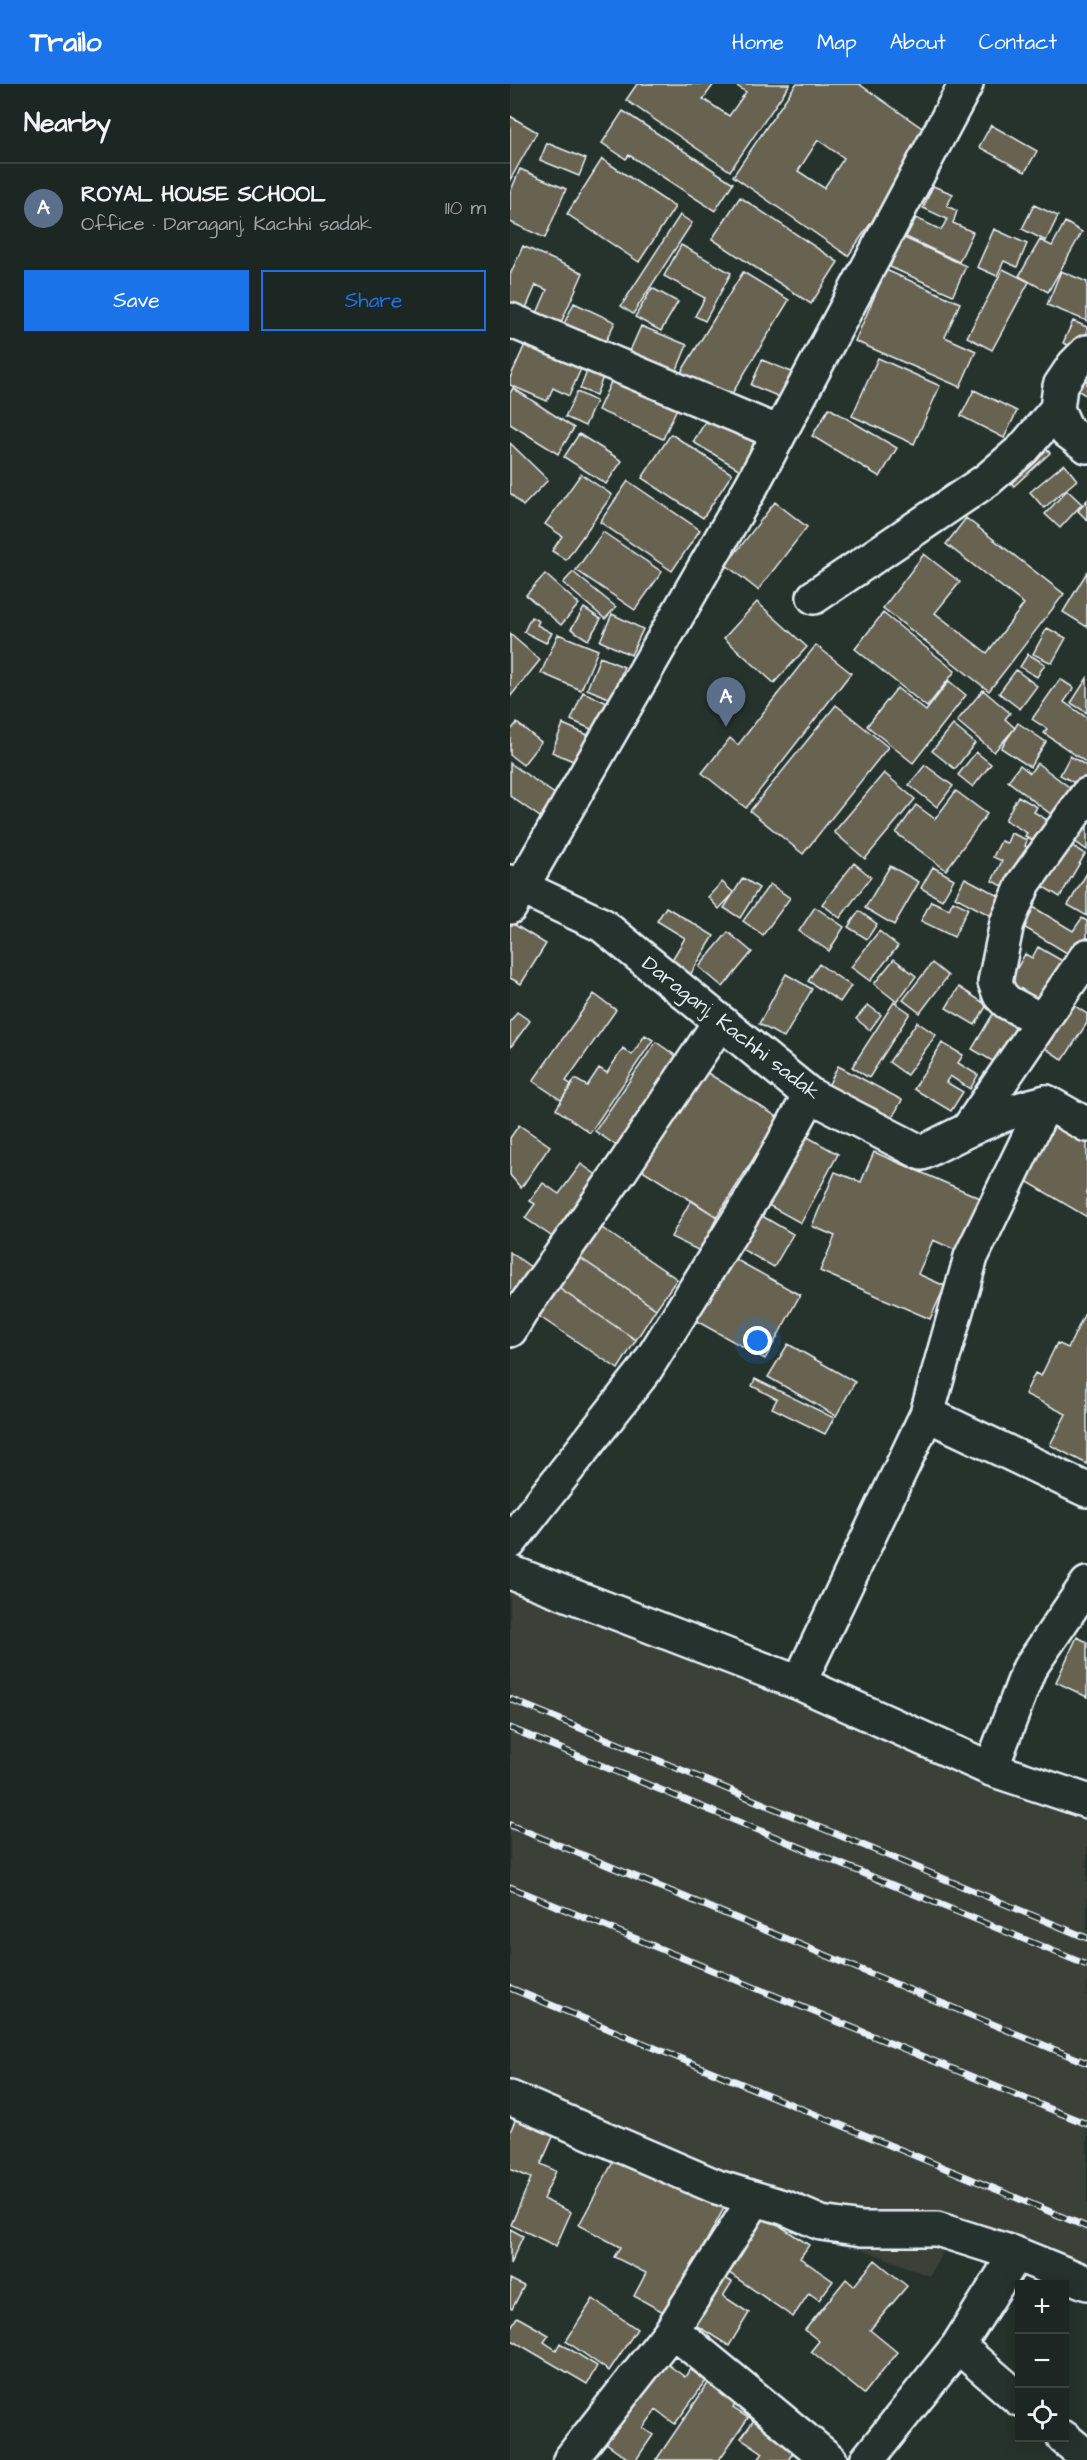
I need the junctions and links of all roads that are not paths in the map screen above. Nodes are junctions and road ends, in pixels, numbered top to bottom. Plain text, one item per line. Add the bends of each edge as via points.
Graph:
1 (966, 84) edge
2 (510, 320) edge
3 (1087, 352) edge
4 (1057, 409) junction
5 (779, 433) junction
6 (1087, 446) edge
7 (814, 597) dead end
8 (1087, 795) edge
9 (514, 892) edge
10 (1087, 956) edge
11 (1042, 1021) junction
12 (720, 1022) junction
13 (810, 1095) junction
14 (1046, 1102) junction
15 (1087, 1125) edge
16 (969, 1128) junction
17 (510, 1330) edge
18 (927, 1414) junction
19 (1087, 1490) edge
20 (510, 1542) edge
21 (510, 1572) edge
22 (1087, 1584) edge
23 (799, 1683) junction
24 (992, 1769) junction
25 (1087, 1801) edge
26 (512, 2103) edge
27 (755, 2199) junction
28 (1016, 2254) junction
29 (1087, 2283) edge
30 (672, 2330) junction
31 (958, 2346) junction
32 (1015, 2395) edge
33 (1069, 2442) edge
34 (1087, 2457) edge
35 (570, 2460) edge
36 (830, 2460) edge
37 (867, 2460) edge

1 - 5 street
2 - 5 street
3 - 4 street via 1060,386
4 - 6 street via 1067,431
4 - 7 street via 1023,449 987,480
5 - 9 street
8 - 11 street via 1024,883 1007,923 995,982 1007,1002
9 - 12 street, Daraganj, Kachhi sadak via 602,924
10 - 11 street
11 - 16 street
12 - 13 street, Daraganj, Kachhi sadak
12 - 17 street
13 - 16 street, Daraganj, Kachhi sadak via 922,1153
13 - 20 street via 761,1184 645,1370
14 - 15 street
14 - 16 street, Daraganj, Kachhi sadak via 1021,1107
14 - 18 street via 971,1257
18 - 19 street
18 - 23 street
21 - 23 street
22 - 24 street via 1029,1669
23 - 24 street
24 - 25 street
26 - 27 street
27 - 28 street via 821,2223 862,2229 937,2229
27 - 30 street
28 - 29 street
28 - 31 street
30 - 35 street
30 - 36 street
31 - 32 street
31 - 37 street
33 - 34 street

